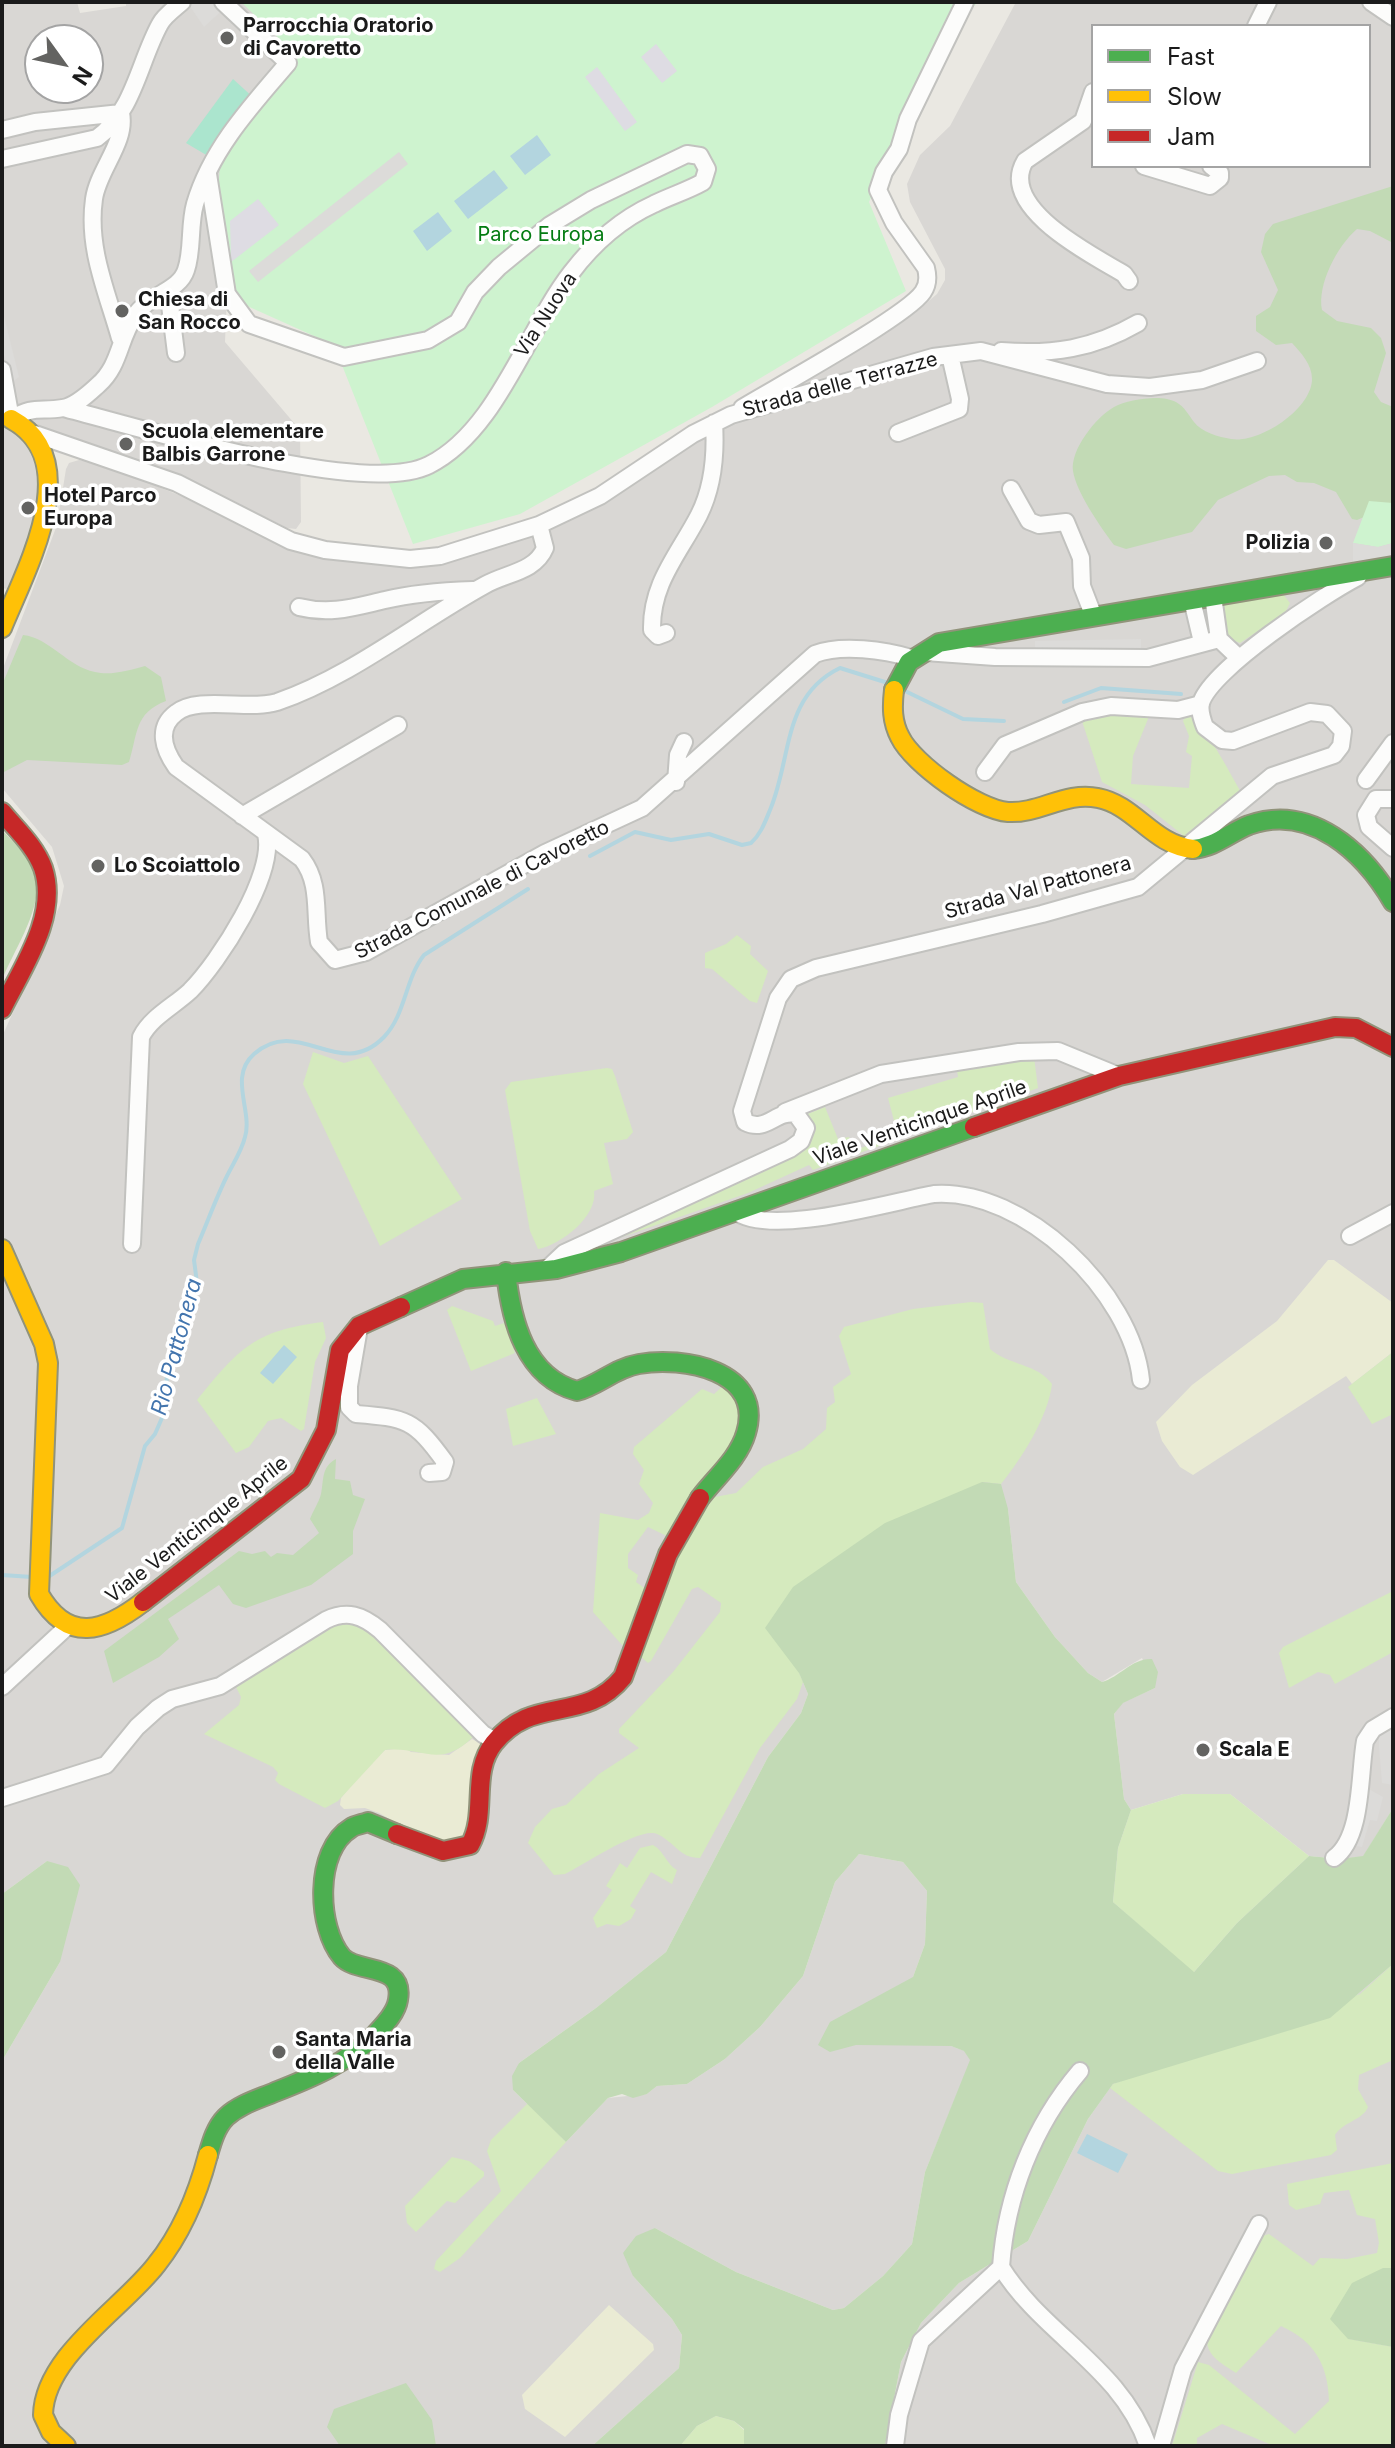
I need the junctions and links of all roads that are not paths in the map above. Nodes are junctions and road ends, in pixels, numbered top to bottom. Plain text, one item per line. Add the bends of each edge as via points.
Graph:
1 (182, 2) edge
2 (223, 2) edge
3 (965, 2) edge
4 (1268, 2) edge
5 (1371, 2) edge
6 (1393, 17) edge
7 (1257, 24) edge
8 (1091, 98) edge
9 (121, 113) junction
10 (2, 130) edge
11 (2, 159) edge
12 (1151, 168) edge
13 (1214, 168) edge
14 (208, 174) junction
15 (1129, 281) dead end
16 (172, 289) junction
17 (1138, 323) dead end
18 (120, 338) junction
19 (176, 353) dead end
20 (988, 353) junction
21 (950, 355) junction
22 (1257, 361) dead end
23 (2, 370) edge
24 (63, 408) junction
25 (7, 413) edge
26 (731, 415) junction
27 (714, 423) junction
28 (898, 433) dead end
29 (35, 434) junction
30 (1011, 489) dead end
31 (539, 525) junction
32 (1393, 566) edge
33 (1372, 570) junction
34 (475, 590) junction
35 (1213, 596) junction
36 (1192, 600) junction
37 (299, 607) dead end
38 (1094, 617) junction
39 (2, 628) edge
40 (666, 633) dead end
41 (1210, 641) junction
42 (915, 655) junction
43 (1239, 658) junction
44 (1201, 704) junction
45 (398, 725) dead end
46 (684, 742) dead end
47 (1393, 743) edge
48 (985, 772) dead end
49 (1366, 780) dead end
50 (676, 782) junction
51 (1393, 799) edge
52 (2, 812) edge
53 (242, 816) junction
54 (266, 834) junction
55 (1182, 848) junction
56 (1393, 848) edge
57 (1393, 902) edge
58 (2, 1009) edge
59 (1393, 1047) edge
60 (1119, 1076) junction
61 (859, 1081) joint
62 (785, 1112) junction
63 (735, 1211) junction
64 (1393, 1213) edge
65 (1350, 1236) dead end
66 (132, 1244) dead end
67 (2, 1249) edge
68 (547, 1269) junction
69 (506, 1272) junction
70 (359, 1326) junction
71 (1141, 1380) dead end
72 (429, 1473) dead end
73 (69, 1625) junction
74 (2, 1687) edge
75 (1393, 1717) edge
76 (495, 1741) junction
77 (2, 1798) edge
78 (1334, 1858) dead end
79 (1080, 2071) dead end
80 (1259, 2224) dead end
81 (1001, 2267) junction
82 (66, 2446) edge
83 (895, 2446) edge
84 (1148, 2446) edge
85 (1161, 2446) edge

1 - 9 street via 161,21
2 - 14 street via 288,63 242,118
3 - 26 street, Strada delle Terrazze via 878,190 926,268 922,293
4 - 7 street
5 - 6 street
8 - 15 street via 1083,121 1025,161 1021,182 1048,225
9 - 10 street
9 - 11 street via 97,138
9 - 18 street via 124,125 101,172 92,225 100,274
12 - 13 street via 1210,186 1220,178
14 - 16 street via 195,203 186,272
14 - 24 street, Via Nuova via 227,294 249,324 344,357 428,340 458,322 475,292 499,267 591,200 687,154 700,156 707,169 703,182 613,228 571,273 485,414 463,440 428,466 390,475 324,471
16 - 18 street via 151,296
16 - 19 street via 164,299 170,305
17 - 20 street, Strada delle Terrazze via 1103,342 1069,351
18 - 24 street via 118,358 101,383
20 - 21 street, Strada delle Terrazze
20 - 22 street, Strada delle Terrazze via 1107,384 1150,387 1202,380
21 - 26 street, Strada delle Terrazze
21 - 28 street, Strada delle Terrazze via 959,409
23 - 25 street
24 - 25 street
25 - 29 street
26 - 27 street, Strada delle Terrazze
27 - 31 street, Strada delle Terrazze via 600,496
27 - 40 street via 714,465 705,500 659,586 652,630 658,636
29 - 31 street via 177,483 317,549 432,557
29 - 39 street via 48,466 49,497
30 - 38 street via 1029,521 1066,522 1072,530 1083,564 1082,586
31 - 34 street, Strada Comunale di Cavoretto via 545,548 536,563
32 - 33 street
33 - 35 street
33 - 43 street
34 - 37 street via 435,591 340,611
34 - 53 street, Strada Comunale di Cavoretto via 353,664 277,702 192,706 172,715 163,734 169,758 189,779
35 - 36 street
35 - 41 street
36 - 38 street
36 - 41 street
38 - 42 street via 939,643
41 - 42 street via 1148,658
41 - 43 street
42 - 50 street, Strada Comunale di Cavoretto via 815,654
42 - 55 street via 896,685 891,719 902,744 985,806 1008,813 1070,797 1100,798 1124,807
43 - 44 street
44 - 48 street via 1178,710 1111,706 1082,712 1005,745
44 - 55 street, Strada Val Pattonera via 1205,727 1222,740 1233,741 1310,712 1339,722 1344,736 1334,755 1272,776
45 - 53 street
46 - 50 street
47 - 49 street
50 - 54 street, Strada Comunale di Cavoretto via 642,808 343,960 329,956 319,942 309,868
51 - 56 street via 1376,799 1366,815 1369,827
52 - 58 street via 43,865 48,896
53 - 54 street, Strada Comunale di Cavoretto
54 - 66 street via 266,864 222,950 200,981 141,1037
55 - 57 street via 1206,848 1254,824 1307,825 1354,848 1374,868
55 - 62 street, Strada Val Pattonera via 1138,887 816,968 791,979 778,998 742,1101 743,1116 751,1125 764,1125
59 - 60 street, Viale Venticinque Aprile via 1356,1028 1335,1027
60 - 61 street, Viale Venticinque Aprile via 1067,1053 1035,1051 920,1065
60 - 63 street, Viale Venticinque Aprile
61 - 62 street, Strada Val Pattonera
62 - 68 street via 804,1123 804,1135 795,1146 587,1242 556,1258
63 - 68 street, Viale Venticinque Aprile via 621,1252
63 - 71 street via 745,1219 773,1223 934,1194 999,1204 1097,1281 1117,1311
64 - 65 street
67 - 73 street via 48,1363 38,1575 45,1606
68 - 69 street, Viale Venticinque Aprile
69 - 70 street, Viale Venticinque Aprile via 463,1279
69 - 76 street via 512,1313 536,1364 554,1384 577,1391 629,1366 701,1363 738,1389 749,1426 739,1448 687,1517 614,1691 589,1707 543,1709
70 - 72 street via 349,1407 356,1414 396,1416 408,1422 445,1462 442,1472
70 - 73 street, Viale Venticinque Aprile via 340,1350 326,1430 301,1479 110,1626 96,1630
73 - 74 street
75 - 78 street via 1365,1741 1351,1831
76 - 77 street via 380,1630 346,1613 220,1686 172,1699 148,1716 106,1765
76 - 82 street via 477,1784 479,1830 470,1845 433,1851 368,1822 346,1828 335,1842 327,1879 331,1940 344,1960 382,1970 395,1981 396,2008 372,2039 343,2063 239,2107 219,2125 193,2200 168,2249 92,2329 44,2401 43,2419
79 - 81 street via 1033,2139 1011,2205
80 - 85 street via 1183,2369
81 - 83 street via 921,2341
81 - 84 street via 1030,2305 1104,2375 1138,2421

